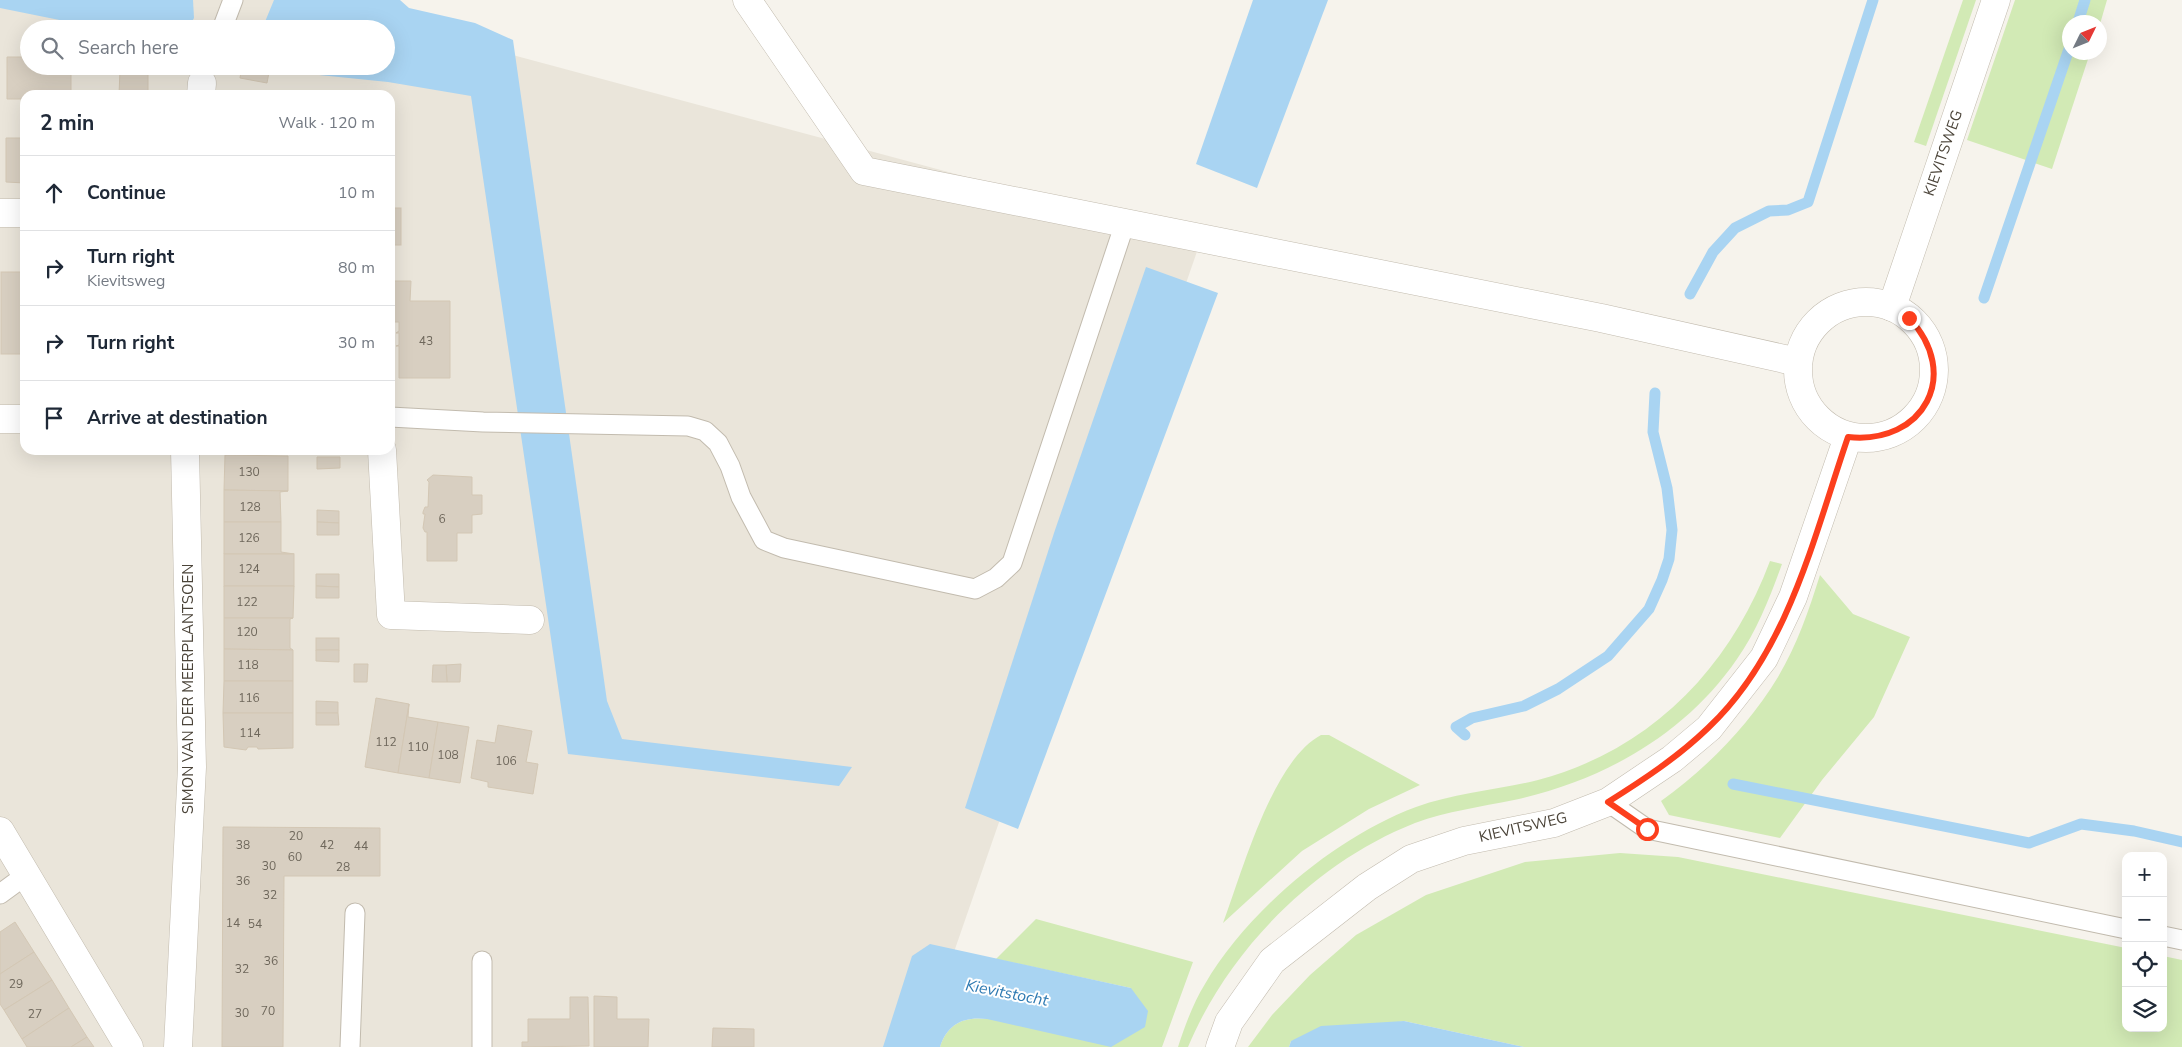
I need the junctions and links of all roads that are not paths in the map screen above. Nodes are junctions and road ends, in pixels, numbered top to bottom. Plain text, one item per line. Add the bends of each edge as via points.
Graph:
1 (233, 0) edge
2 (747, 0) edge
3 (1996, 0) edge
4 (225, 20) edge
5 (0, 213) edge
6 (20, 213) edge
7 (1125, 223) junction
8 (1892, 307) junction
9 (1798, 362) junction
10 (395, 417) edge
11 (0, 419) edge
12 (20, 419) edge
13 (1848, 437) junction
14 (185, 455) edge
15 (382, 455) edge
16 (530, 620) dead end
17 (1608, 802) junction
18 (0, 831) edge
19 (26, 875) junction
20 (0, 894) edge
21 (355, 913) dead end
22 (2122, 927) edge
23 (2167, 937) edge
24 (2182, 940) edge
25 (482, 961) dead end
26 (129, 1047) edge
27 (178, 1047) edge
28 (350, 1047) edge
29 (482, 1047) edge
30 (1220, 1047) edge

1 - 4 lane
2 - 7 street via 864,171
3 - 8 street, KIEVITSWEG
5 - 6 street
7 - 9 street via 1592,316
7 - 10 lane via 1012,563 996,578 975,588 784,548 764,540 718,443 705,431 688,426
8 - 9 street via 1872,302 1850,304 1831,311 1814,324 1803,341
8 - 13 street via 1923,333 1932,352 1931,392 1907,425 1889,435 1869,439
9 - 13 street via 1798,382 1815,417
11 - 12 street
13 - 17 street, KIEVITSWEG via 1793,597 1764,658 1709,728
14 - 27 street, SIMON VAN DER MEERPLANTSOEN via 192,767
15 - 16 street via 391,615
17 - 22 lane via 1647,829
17 - 30 street, KIEVITSWEG via 1554,823 1464,841 1411,859 1367,887 1272,961 1229,1022
18 - 19 street
19 - 20 lane
19 - 26 street
21 - 28 lane
23 - 24 lane
25 - 29 lane

